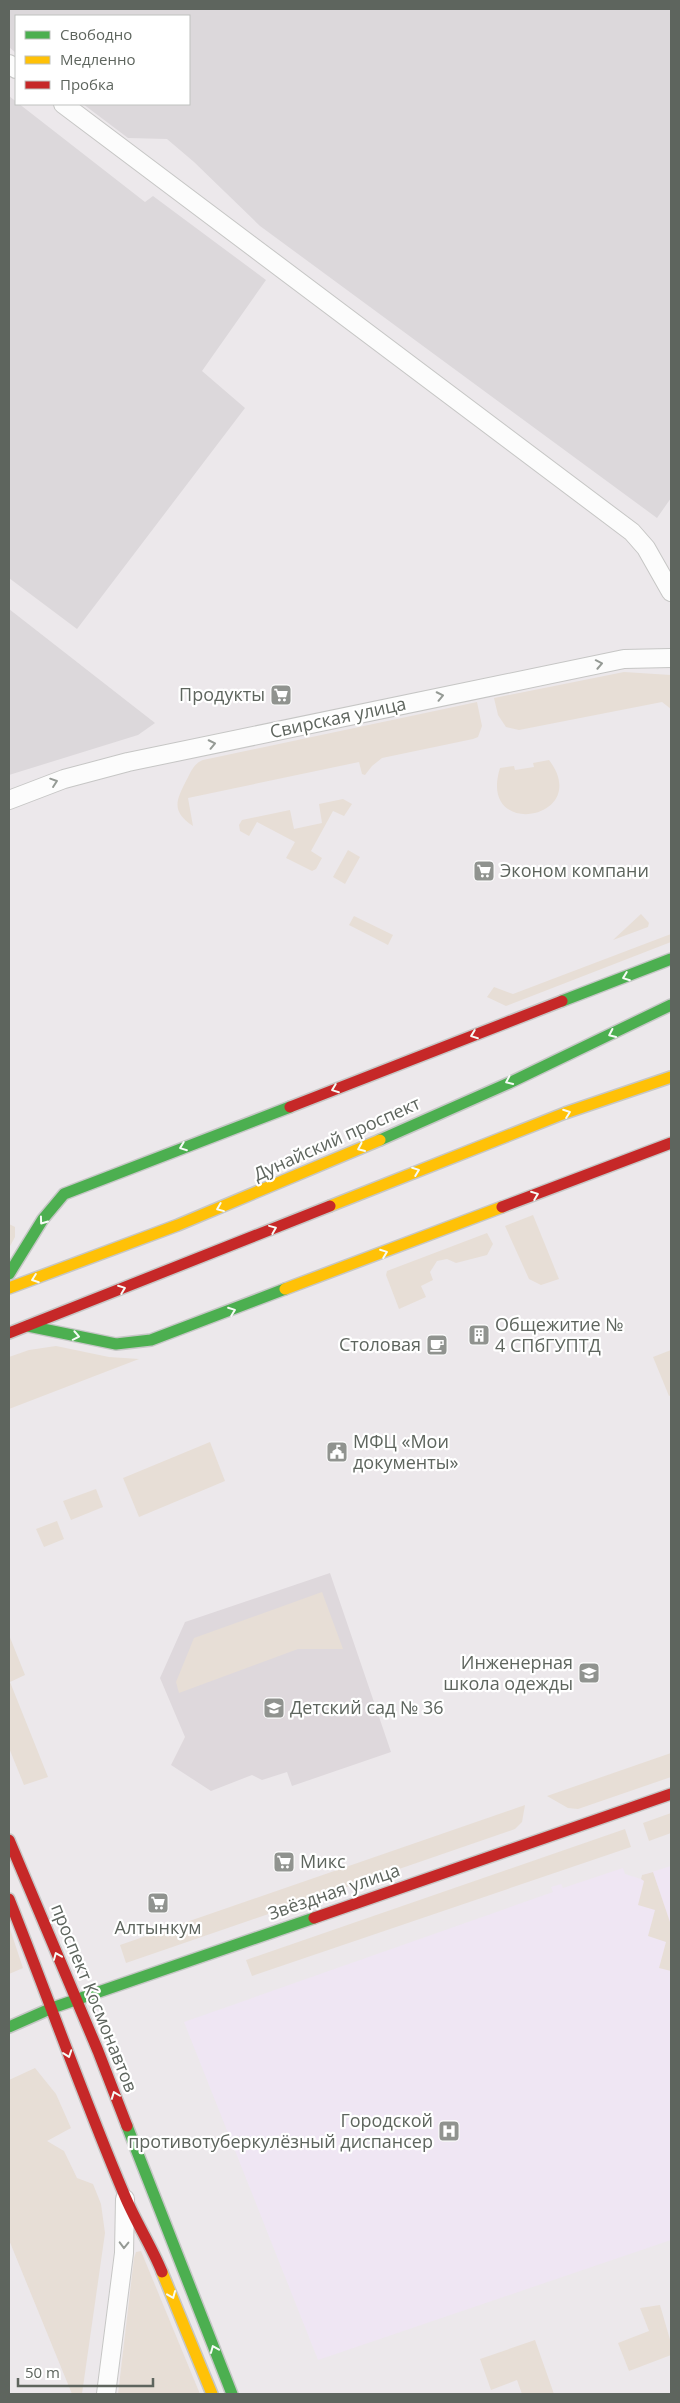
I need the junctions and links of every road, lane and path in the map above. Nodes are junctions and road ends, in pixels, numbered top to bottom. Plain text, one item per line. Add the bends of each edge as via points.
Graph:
1 (64, 105) edge
2 (671, 592) edge
3 (671, 658) edge
4 (9, 800) edge
5 (671, 959) edge
6 (671, 1005) edge
7 (671, 1077) edge
8 (671, 1143) edge
9 (9, 1274) edge
10 (9, 1288) edge
11 (28, 1326) junction
12 (9, 1333) edge
13 (671, 1794) edge
14 (9, 1840) edge
15 (9, 1899) edge
16 (75, 2001) junction
17 (52, 2008) junction
18 (9, 2027) edge
19 (125, 2196) junction
20 (106, 2394) edge
21 (212, 2394) edge
22 (232, 2394) edge

1 - 2 street via 632,532 646,548
4 -> 3 street, Свирская улица via 64,779 167,753 624,659
5 -> 9 street via 64,1194 43,1220
6 -> 10 street, Дунайский проспект via 329,1162 130,1245
11 -> 7 street via 546,1120
11 -> 8 street via 116,1344 150,1340 247,1306
11 - 12 street
13 - 16 street, Звёздная улица
16 -> 14 street, проспект Космонавтов
15 - 17 street
16 - 17 street, Звёздная улица
22 -> 16 street, проспект Космонавтов via 98,2051
17 - 18 street, Звёздная улица
17 -> 19 street
19 -> 20 street via 124,2253
19 -> 21 street via 153,2250

